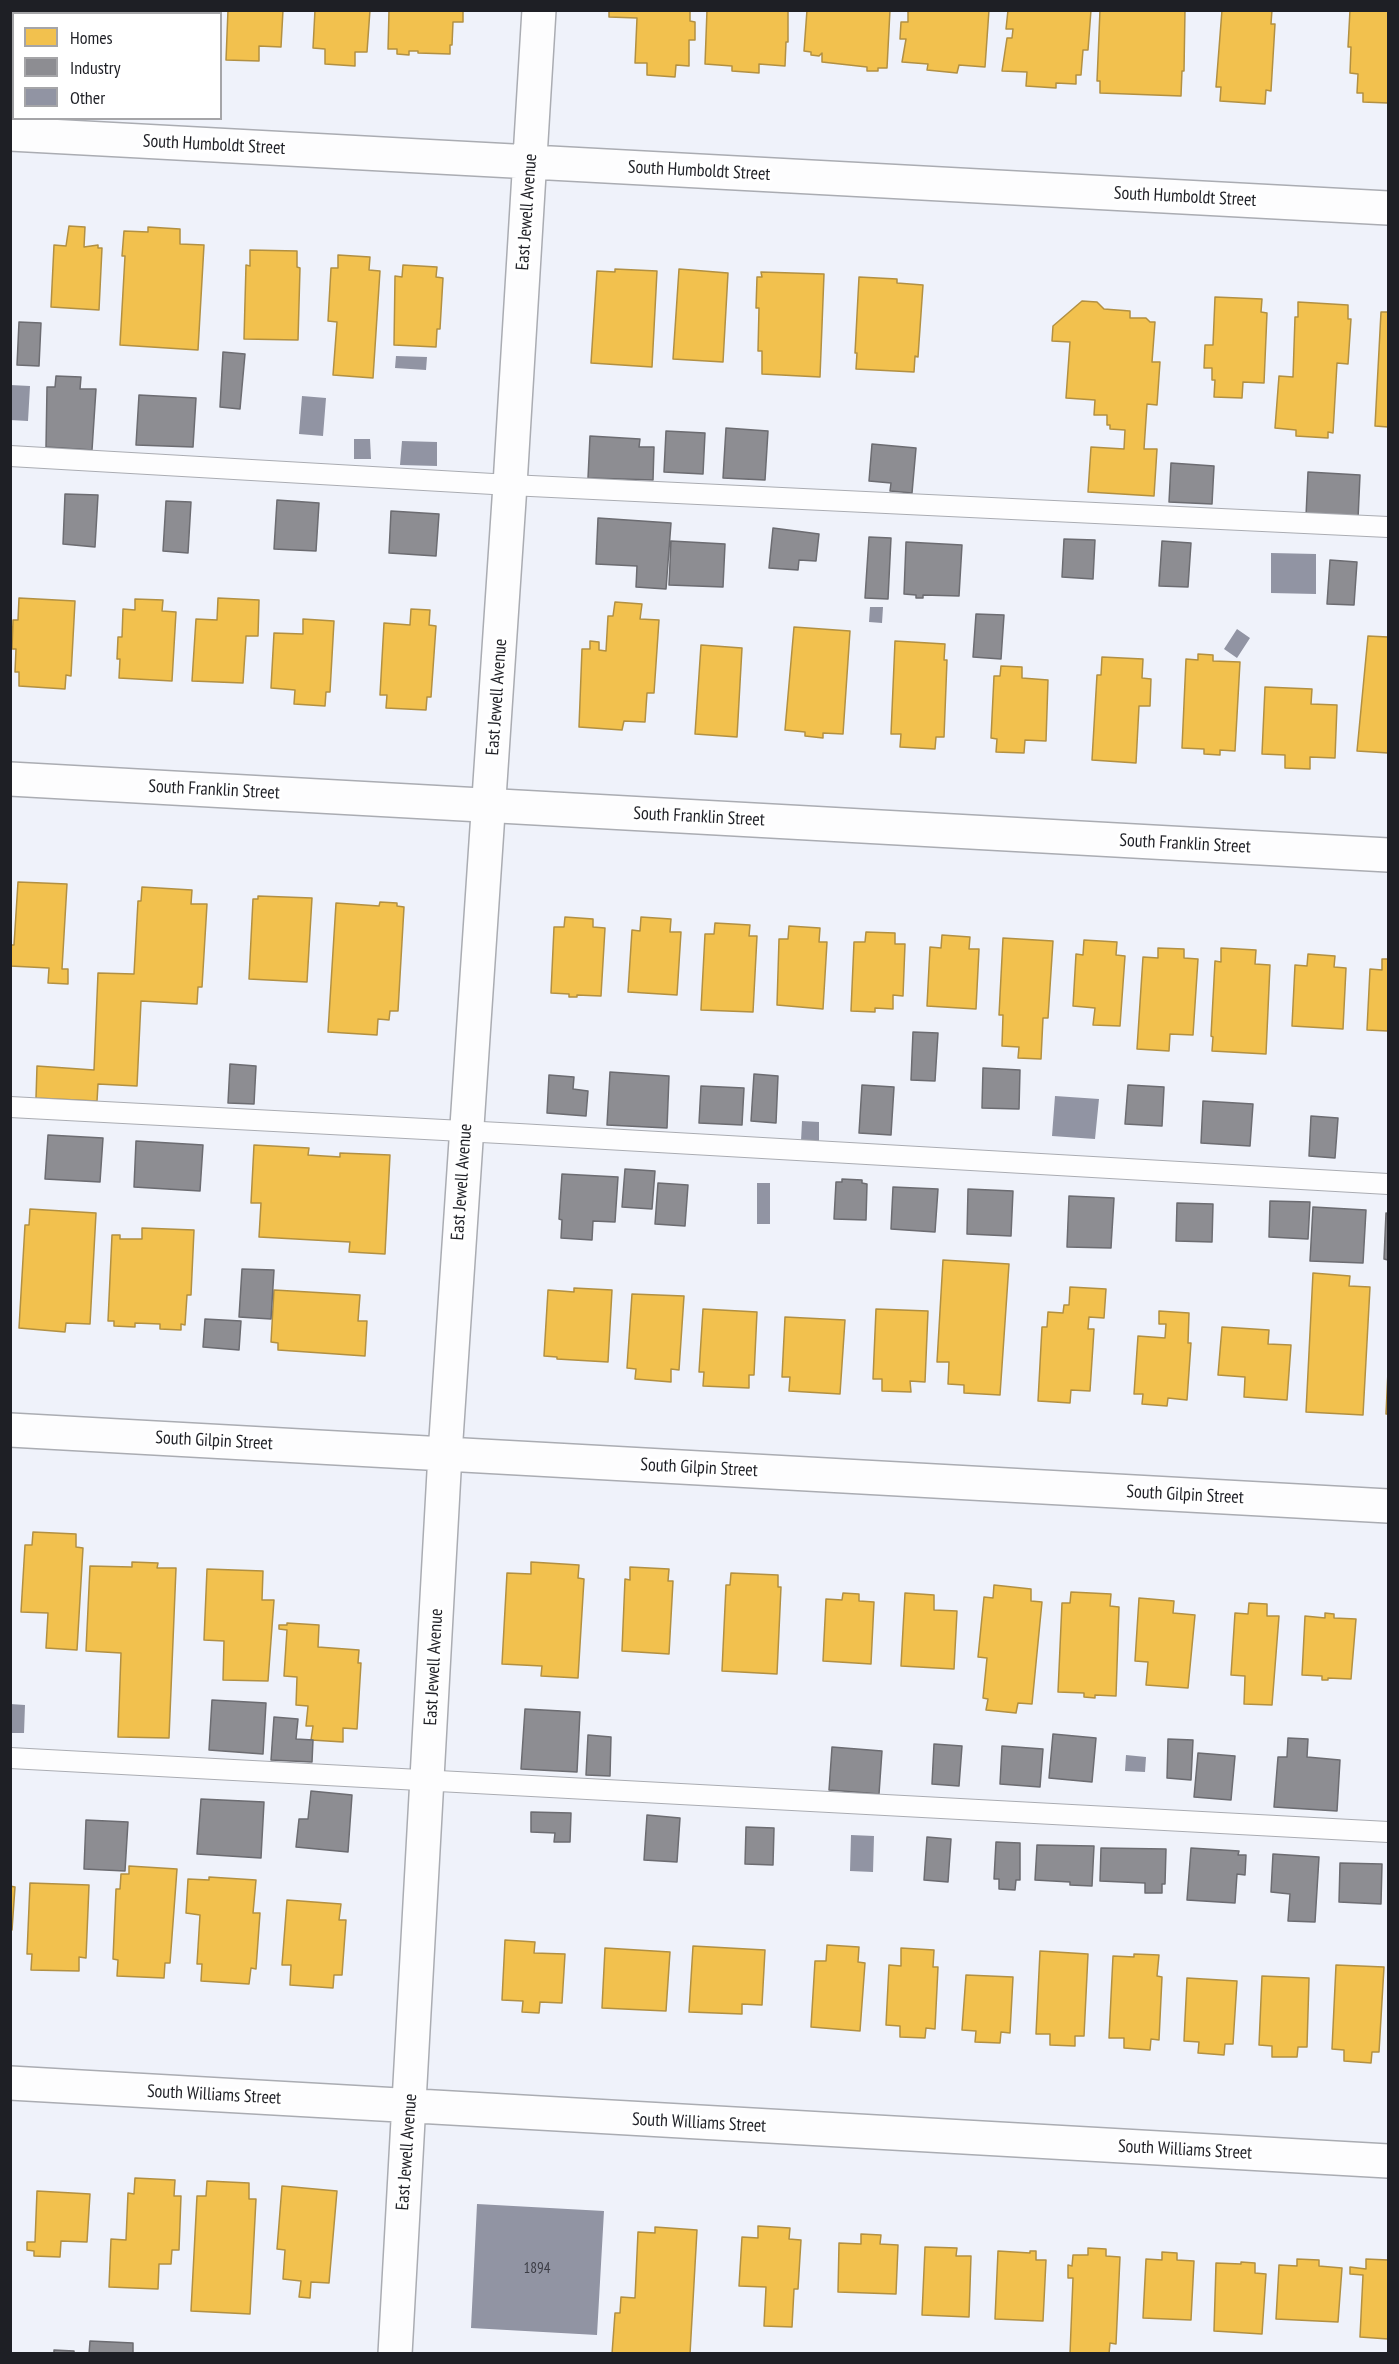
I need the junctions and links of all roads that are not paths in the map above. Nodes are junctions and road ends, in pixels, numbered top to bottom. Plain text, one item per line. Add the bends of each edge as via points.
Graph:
1 (539, 10) edge
2 (10, 134) edge
3 (530, 162) junction
4 (1389, 207) edge
5 (10, 456) edge
6 (510, 485) junction
7 (1389, 527) edge
8 (10, 779) edge
9 (489, 806) junction
10 (1389, 855) edge
11 (10, 1107) edge
12 (465, 1131) junction
13 (1389, 1184) edge
14 (10, 1430) edge
15 (445, 1454) junction
16 (1389, 1506) edge
17 (10, 1758) edge
18 (428, 1780) junction
19 (1389, 1832) edge
20 (10, 2083) edge
21 (410, 2107) junction
22 (1389, 2161) edge
23 (395, 2354) edge

1 - 3 street, East Jewell Avenue
2 - 3 street, South Humboldt Street
3 - 4 street, South Humboldt Street
3 - 6 street, East Jewell Avenue
5 - 6 lane
6 - 7 lane
6 - 9 street, East Jewell Avenue
8 - 9 street, South Franklin Street
9 - 10 street, South Franklin Street
9 - 12 street, East Jewell Avenue
11 - 12 lane
12 - 13 lane
12 - 15 street, East Jewell Avenue
14 - 15 street, South Gilpin Street
15 - 16 street, South Gilpin Street
15 - 18 street, East Jewell Avenue
17 - 18 lane
18 - 19 lane
18 - 21 street, East Jewell Avenue
20 - 21 street, South Williams Street
21 - 22 street, South Williams Street
21 - 23 street, East Jewell Avenue

